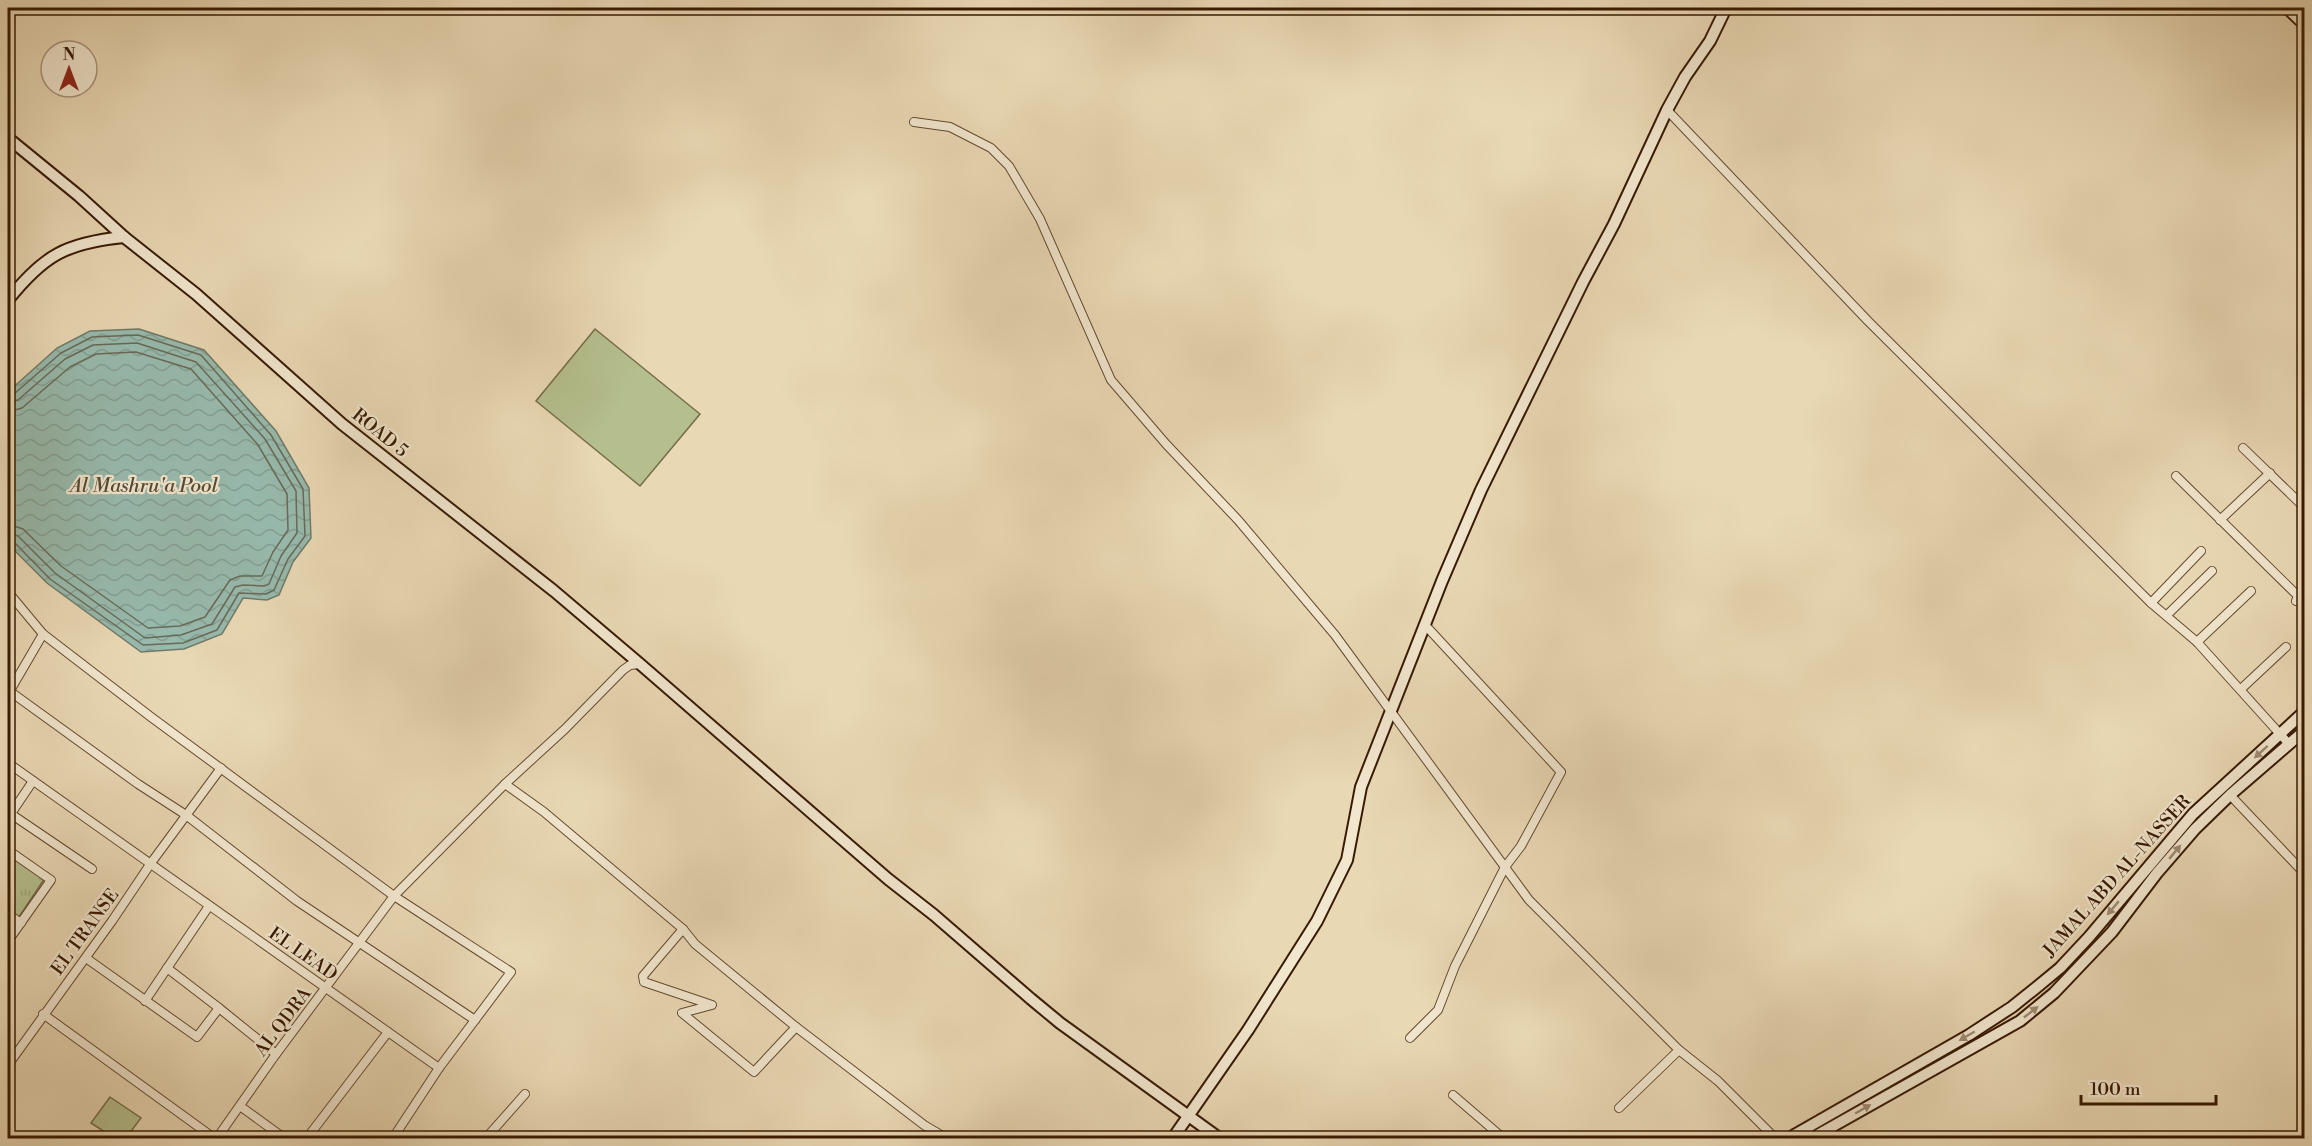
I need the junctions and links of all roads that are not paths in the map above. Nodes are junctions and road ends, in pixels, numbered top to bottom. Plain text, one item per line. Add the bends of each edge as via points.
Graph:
1 (1726, 8) edge
2 (2287, 8) edge
3 (2304, 24) edge
4 (1667, 110) junction
5 (914, 122) dead end
6 (8, 138) edge
7 (124, 237) junction
8 (8, 300) edge
9 (2243, 448) dead end
10 (2270, 473) junction
11 (2176, 476) dead end
12 (2304, 507) edge
13 (2220, 520) junction
14 (2201, 551) dead end
15 (2212, 571) dead end
16 (2251, 591) dead end
17 (8, 592) edge
18 (2295, 602) dead end
19 (2151, 603) junction
20 (2167, 615) junction
21 (1426, 626) junction
22 (43, 634) junction
23 (2197, 642) junction
24 (2286, 646) dead end
25 (640, 664) junction
26 (2241, 689) junction
27 (8, 692) edge
28 (1390, 711) junction
29 (2304, 712) edge
30 (2304, 731) edge
31 (2280, 734) junction
32 (2289, 744) junction
33 (8, 763) edge
34 (221, 768) junction
35 (33, 781) junction
36 (505, 784) junction
37 (2230, 795) junction
38 (186, 815) junction
39 (9, 816) edge
40 (8, 850) edge
41 (151, 863) junction
42 (1505, 867) junction
43 (92, 869) dead end
44 (2304, 873) edge
45 (394, 896) junction
46 (209, 906) junction
47 (8, 914) edge
48 (21, 923) junction
49 (683, 929) junction
50 (8, 941) edge
51 (359, 942) junction
52 (86, 958) junction
53 (166, 968) junction
54 (326, 990) junction
55 (145, 1001) junction
56 (219, 1008) junction
57 (43, 1014) junction
58 (475, 1020) junction
59 (796, 1027) junction
60 (388, 1032) junction
61 (1410, 1038) dead end
62 (1679, 1050) junction
63 (276, 1054) junction
64 (8, 1065) edge
65 (439, 1068) junction
66 (525, 1094) dead end
67 (1453, 1095) dead end
68 (240, 1106) junction
69 (1619, 1108) dead end
70 (1189, 1116) junction
71 (215, 1138) edge
72 (284, 1138) edge
73 (308, 1138) edge
74 (393, 1138) edge
75 (486, 1138) edge
76 (946, 1138) edge
77 (1173, 1138) edge
78 (1219, 1138) edge
79 (1503, 1138) edge
80 (1775, 1138) edge
81 (1789, 1138) edge
82 (1812, 1138) edge

1 - 4 main road
2 - 3 main road
4 - 19 street via 1853,305
4 - 21 main road via 1481,490
5 - 28 street via 950,127 991,148 1009,166 1040,219 1111,380 1238,520 1335,635
6 - 7 main road, ROAD 5
7 - 8 main road via 81,244 52,256
7 - 25 main road, ROAD 5 via 196,294 342,424
9 - 10 street
10 - 12 street
10 - 13 street
11 - 13 street
13 - 18 street via 2298,596
14 - 19 street
15 - 20 street
16 - 23 street
17 - 22 street
19 - 20 street
20 - 23 street
21 - 28 main road
21 - 42 street via 1561,772 1521,846
22 - 27 street
22 - 34 street
23 - 26 street
24 - 26 street
25 - 36 street, AL QDRA via 623,670
25 - 70 main road, ROAD 5 via 1060,1023
26 - 31 street
27 - 38 street
28 - 42 street
28 - 70 main road via 1361,787 1347,860 1327,901 1253,1022
29 - 31 main road, JAMAL ABD AL-NASSER
30 - 32 main road, JAMAL ABD AL-NASSER
31 - 32 street
31 -> 81 main road, JAMAL ABD AL-NASSER via 2193,814 2089,937 2037,987 1970,1035
32 - 37 main road, JAMAL ABD AL-NASSER
33 - 35 street, EL LEAD
34 - 38 street, EL TRANSE
34 - 45 street
35 - 39 street
35 - 41 street, EL LEAD
36 - 45 street, AL QDRA
36 - 49 street
37 - 44 street
82 -> 37 main road, JAMAL ABD AL-NASSER via 2020,1021 2054,993 2112,932 2157,873
38 - 41 street, EL TRANSE
38 - 51 street via 297,901
39 - 43 street
40 - 48 street via 51,880
41 - 46 street, EL LEAD
41 - 52 street, EL TRANSE
42 - 61 street via 1455,966 1438,1010
42 - 62 street via 1529,900
45 - 51 street, AL QDRA
45 - 58 street via 511,972
46 - 53 street
46 - 54 street, EL LEAD
47 - 48 street
48 - 50 street
49 - 59 street via 695,944
49 - 59 street via 643,976 644,982 712,1005 682,1013 754,1072
51 - 54 street, AL QDRA
51 - 58 street
52 - 55 street
52 - 57 street, EL TRANSE
53 - 55 street
53 - 56 street
54 - 60 street, EL LEAD
54 - 63 street, AL QDRA
55 - 56 street via 197,1036
56 - 63 street
57 - 64 street, EL TRANSE
57 - 71 street
58 - 65 street
59 - 76 street
60 - 65 street, EL LEAD
60 - 73 street
62 - 69 street
62 - 80 street via 1718,1081
63 - 68 street, AL QDRA
65 - 74 street
66 - 75 street
67 - 79 street
68 - 71 street, AL QDRA
68 - 72 street
70 - 77 main road
70 - 78 main road, ROAD 5

